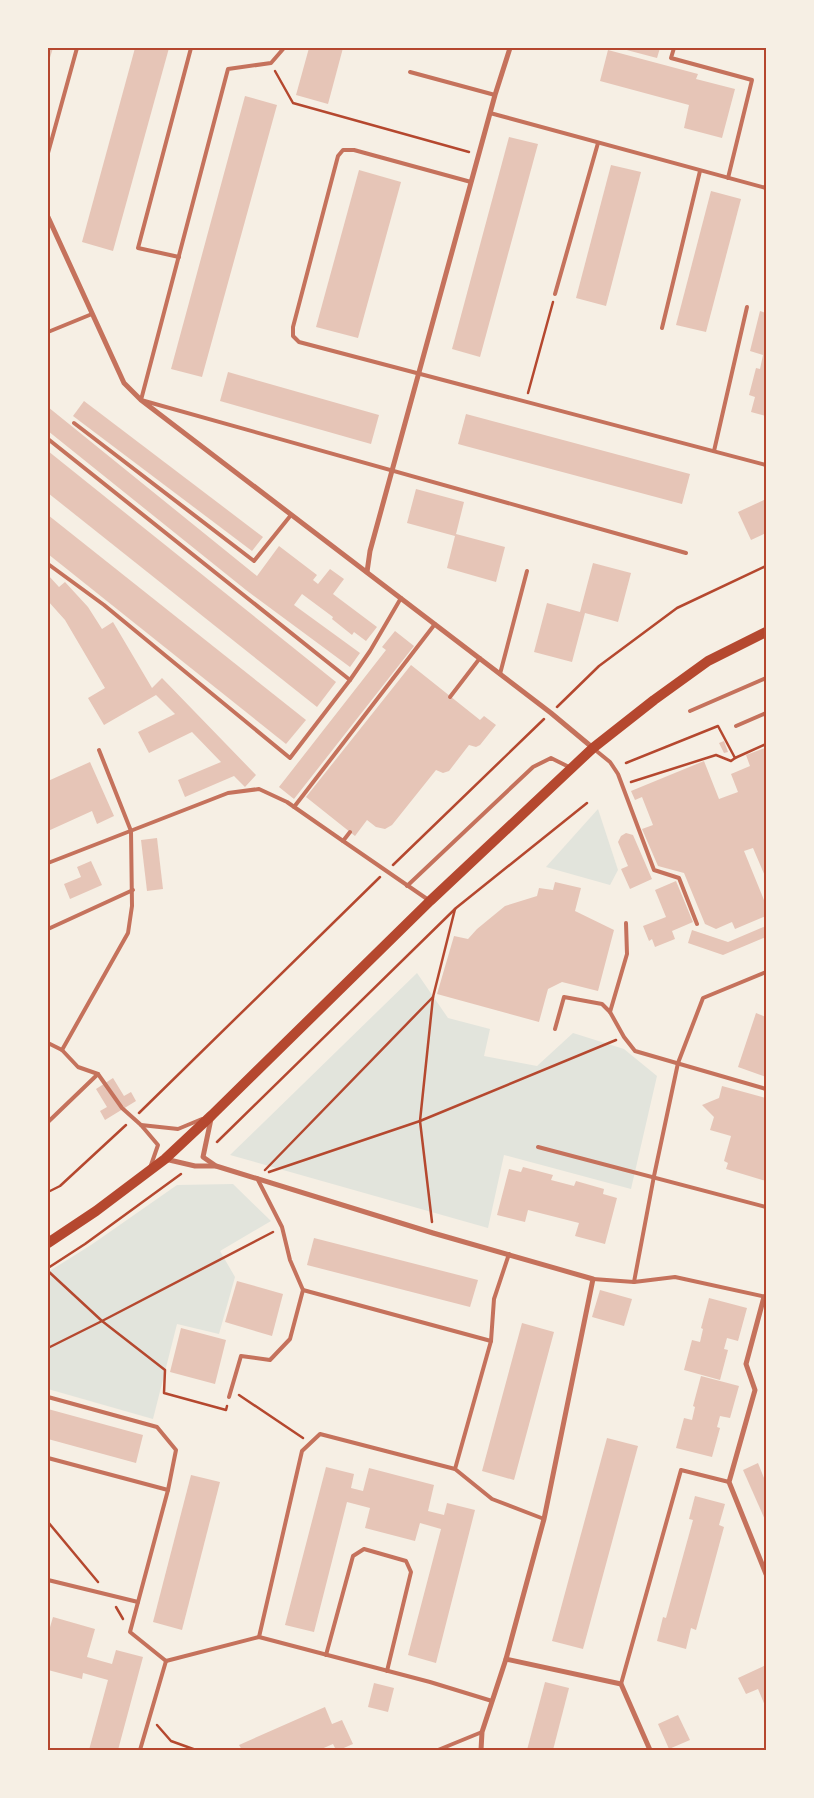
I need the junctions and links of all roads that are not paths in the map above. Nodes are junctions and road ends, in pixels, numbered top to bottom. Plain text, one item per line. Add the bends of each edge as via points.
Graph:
1 (77, 48) edge
2 (191, 48) edge
3 (284, 48) edge
4 (510, 48) edge
5 (674, 48) edge
6 (410, 72) dead end
7 (495, 95) junction
8 (490, 113) junction
9 (598, 143) junction
10 (48, 153) edge
11 (700, 171) junction
12 (728, 178) junction
13 (471, 182) junction
14 (766, 188) edge
15 (48, 216) edge
16 (179, 257) junction
17 (555, 294) road end
18 (747, 307) dead end
19 (92, 314) junction
20 (662, 328) dead end
21 (48, 332) edge
22 (418, 374) junction
23 (141, 400) junction
24 (74, 424) dead end
25 (48, 439) edge
26 (714, 451) junction
27 (766, 465) edge
28 (392, 470) junction
29 (291, 515) junction
30 (686, 553) dead end
31 (48, 564) edge
32 (527, 571) dead end
33 (367, 572) junction
34 (401, 598) junction
35 (435, 624) junction
36 (766, 632) edge
37 (480, 658) junction
38 (500, 674) junction
39 (766, 678) edge
40 (350, 680) junction
41 (450, 697) dead end
42 (690, 711) dead end
43 (766, 713) edge
44 (736, 726) dead end
45 (593, 748) junction
46 (99, 750) dead end
47 (571, 768) junction
48 (294, 807) junction
49 (132, 831) junction
50 (350, 832) dead end
51 (344, 841) junction
52 (48, 863) edge
53 (407, 886) junction
54 (133, 890) junction
55 (430, 901) junction
56 (626, 923) dead end
57 (697, 924) dead end
58 (48, 929) edge
59 (766, 972) edge
60 (610, 1012) junction
61 (555, 1029) dead end
62 (48, 1043) edge
63 (62, 1050) junction
64 (678, 1063) junction
65 (98, 1074) junction
66 (766, 1089) edge
67 (212, 1115) junction
68 (48, 1122) edge
69 (141, 1124) junction
70 (538, 1147) dead end
71 (165, 1159) junction
72 (216, 1166) junction
73 (148, 1173) junction
74 (654, 1176) junction
75 (257, 1178) junction
76 (766, 1207) edge
77 (48, 1243) edge
78 (508, 1254) junction
79 (593, 1279) junction
80 (634, 1282) junction
81 (303, 1290) junction
82 (765, 1297) edge
83 (491, 1342) junction
84 (229, 1396) road end
85 (48, 1398) edge
86 (48, 1458) edge
87 (455, 1469) junction
88 (729, 1482) junction
89 (168, 1490) junction
90 (544, 1519) junction
91 (766, 1574) edge
92 (48, 1580) edge
93 (138, 1602) junction
94 (259, 1637) junction
95 (326, 1655) junction
96 (506, 1659) junction
97 (166, 1661) junction
98 (387, 1671) junction
99 (622, 1684) junction
100 (492, 1701) junction
101 (482, 1732) junction
102 (140, 1750) edge
103 (438, 1750) edge
104 (480, 1750) edge
105 (650, 1750) edge

1 - 10 lane
2 - 16 lane via 138,248
3 - 16 lane via 271,63 228,69
4 - 7 street
5 - 12 lane via 671,58 752,80
6 - 7 lane
7 - 8 street
8 - 9 lane
8 - 13 street
9 - 11 lane
9 - 17 lane
11 - 12 lane
11 - 20 lane
12 - 14 lane
13 - 22 street
13 - 22 lane via 354,150 343,150 338,156 293,336 299,342
15 - 19 street
16 - 23 lane
18 - 26 lane
19 - 21 lane
19 - 23 street via 124,383
22 - 26 lane
22 - 28 street
23 - 28 lane
23 - 29 street
24 - 29 lane via 254,561
25 - 40 lane
26 - 27 lane
28 - 30 lane
28 - 33 street
29 - 33 street
31 - 40 lane via 104,605 290,758
32 - 38 lane
33 - 34 street
34 - 35 street
34 - 40 lane
35 - 37 street
35 - 48 lane
36 - 45 main road via 708,661
37 - 38 street
37 - 41 lane
38 - 45 street
39 - 42 lane
43 - 44 lane
45 - 47 main road
45 - 57 lane via 610,762 618,774 654,870 679,878
46 - 49 lane
47 - 53 lane via 551,758 533,766
47 - 55 main road
48 - 49 lane via 259,789 228,793
48 - 51 lane
49 - 52 lane
49 - 54 lane
50 - 51 lane
51 - 53 lane
53 - 55 lane
54 - 58 lane
54 - 63 lane via 128,934
55 - 67 main road
56 - 60 lane via 627,954
59 - 64 lane via 703,998
60 - 61 lane via 602,1004 564,997
60 - 64 lane via 635,1050
62 - 63 lane
63 - 65 lane via 78,1067
64 - 66 lane
64 - 74 lane
65 - 68 lane
65 - 69 lane via 122,1108
67 - 69 lane via 178,1129
67 - 71 main road
67 - 72 street via 203,1158
69 - 73 lane via 158,1145
70 - 74 lane
71 - 72 street via 195,1166
71 - 73 main road
72 - 75 street
73 - 77 main road
74 - 76 lane
74 - 80 lane
75 - 78 street
75 - 81 lane via 282,1227 290,1260
78 - 79 street
78 - 83 lane via 494,1299
79 - 80 lane
79 - 90 street
80 - 82 lane via 675,1277
81 - 83 lane
81 - 84 lane via 290,1339 270,1360 241,1356
82 - 88 street via 746,1364 755,1390
83 - 87 lane
85 - 89 lane via 158,1428 176,1450
86 - 89 lane
87 - 90 lane via 492,1499
87 - 94 lane via 320,1434 302,1451
88 - 91 street
88 - 99 lane via 681,1470
89 - 93 lane
90 - 96 street
92 - 93 lane
93 - 97 lane via 130,1632
94 - 95 lane
94 - 97 lane
95 - 98 lane
95 - 98 lane via 352,1556 364,1549 406,1561 411,1572
96 - 99 street
96 - 100 street
97 - 102 lane
98 - 100 lane
99 - 105 street
100 - 101 street
101 - 103 lane
101 - 104 street

